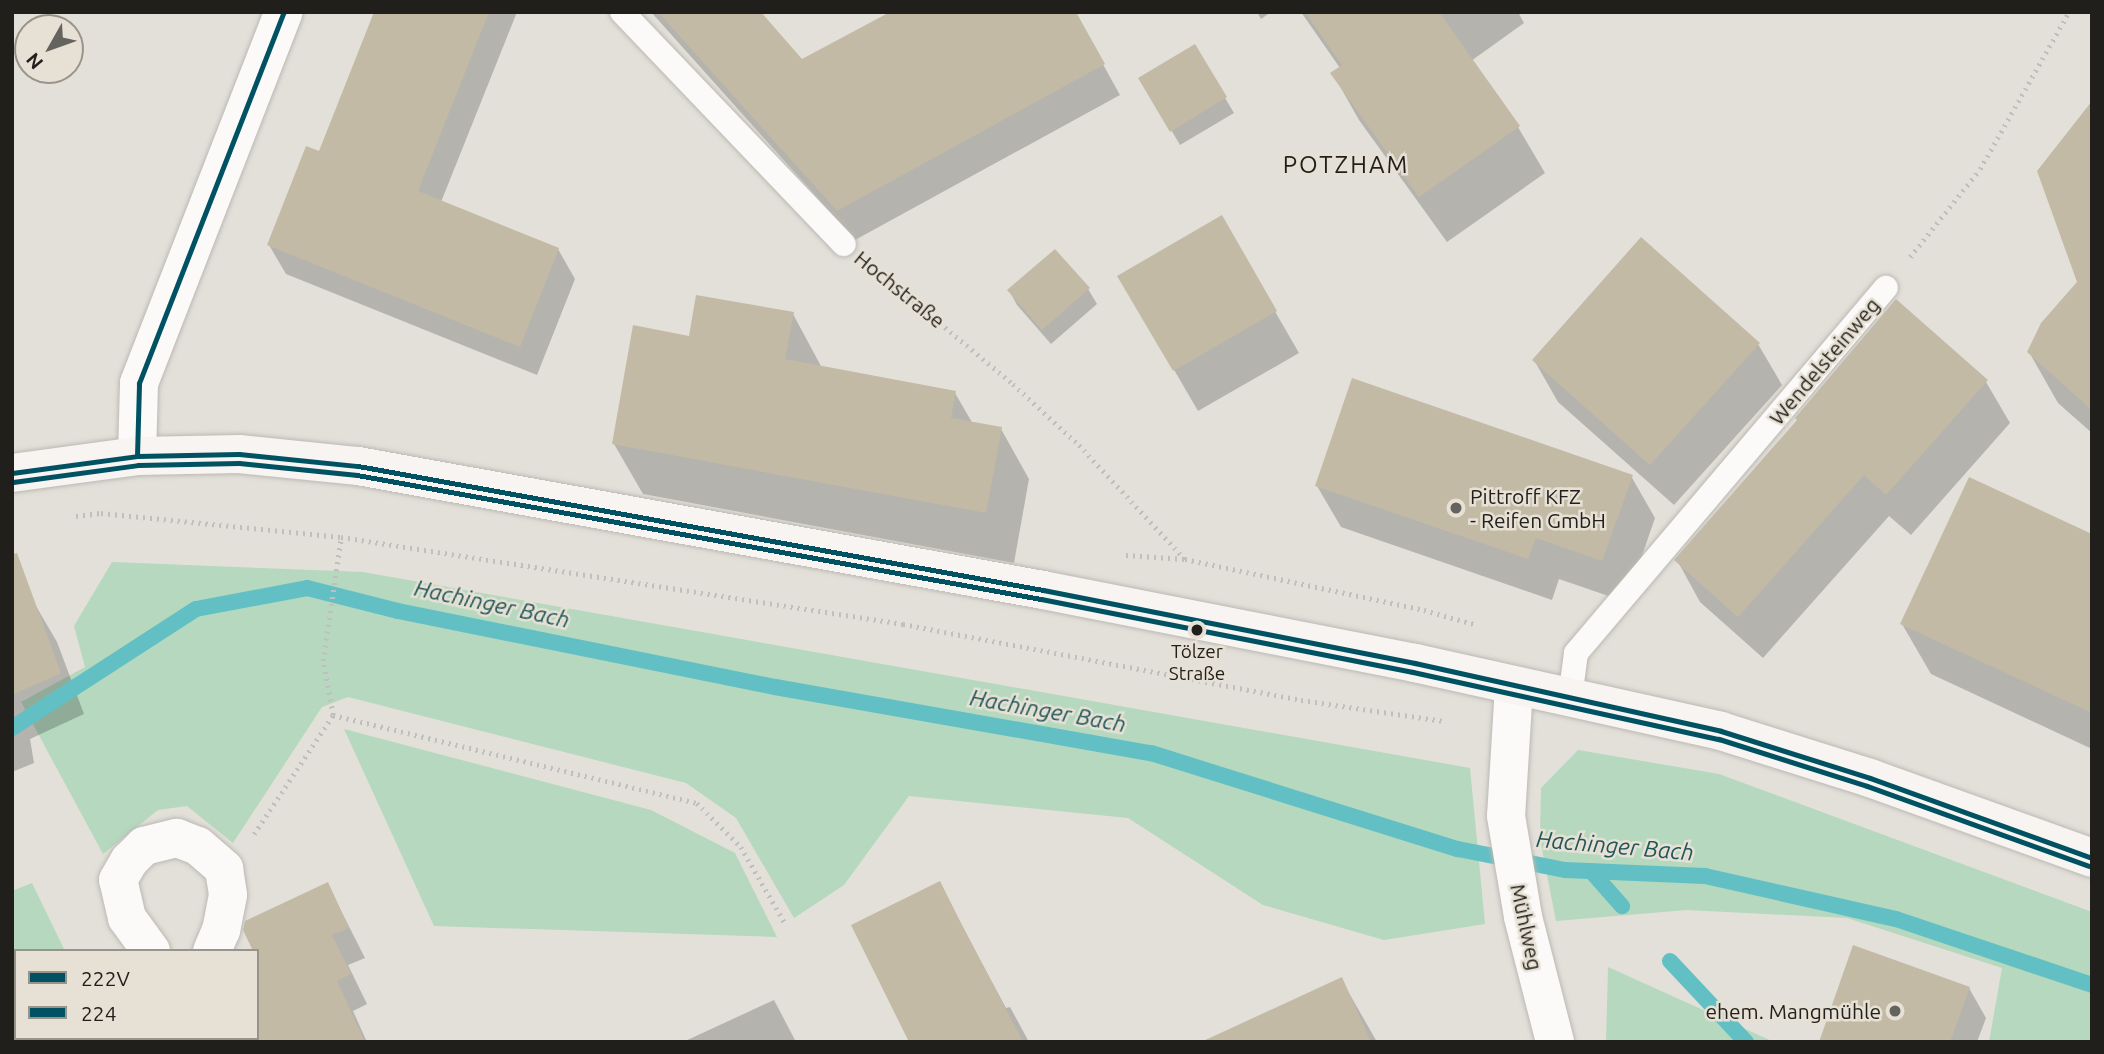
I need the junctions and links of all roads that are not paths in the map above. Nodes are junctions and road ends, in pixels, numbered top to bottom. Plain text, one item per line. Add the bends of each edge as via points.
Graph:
1 (284, 12) edge
2 (622, 12) edge
3 (844, 244) road end
4 (1886, 288) road end
5 (137, 456) junction
6 (12, 473) edge
7 (1514, 686) junction
8 (1570, 698) junction
9 (2092, 858) edge
10 (150, 949) edge
11 (213, 949) edge
12 (1555, 1042) edge

1 - 5 street via 139,383
2 - 3 lane, Hochstraße
4 - 8 lane, Wendelsteinweg via 1576,653
5 - 6 main road
5 - 7 main road via 239,454 358,466 1056,592
7 - 8 main road
7 - 12 street, Mühlweg via 1506,816 1523,917
8 - 9 main road via 1721,731 1871,778
10 - 11 street via 127,918 118,880 144,846 177,838 198,846 224,869 228,895

